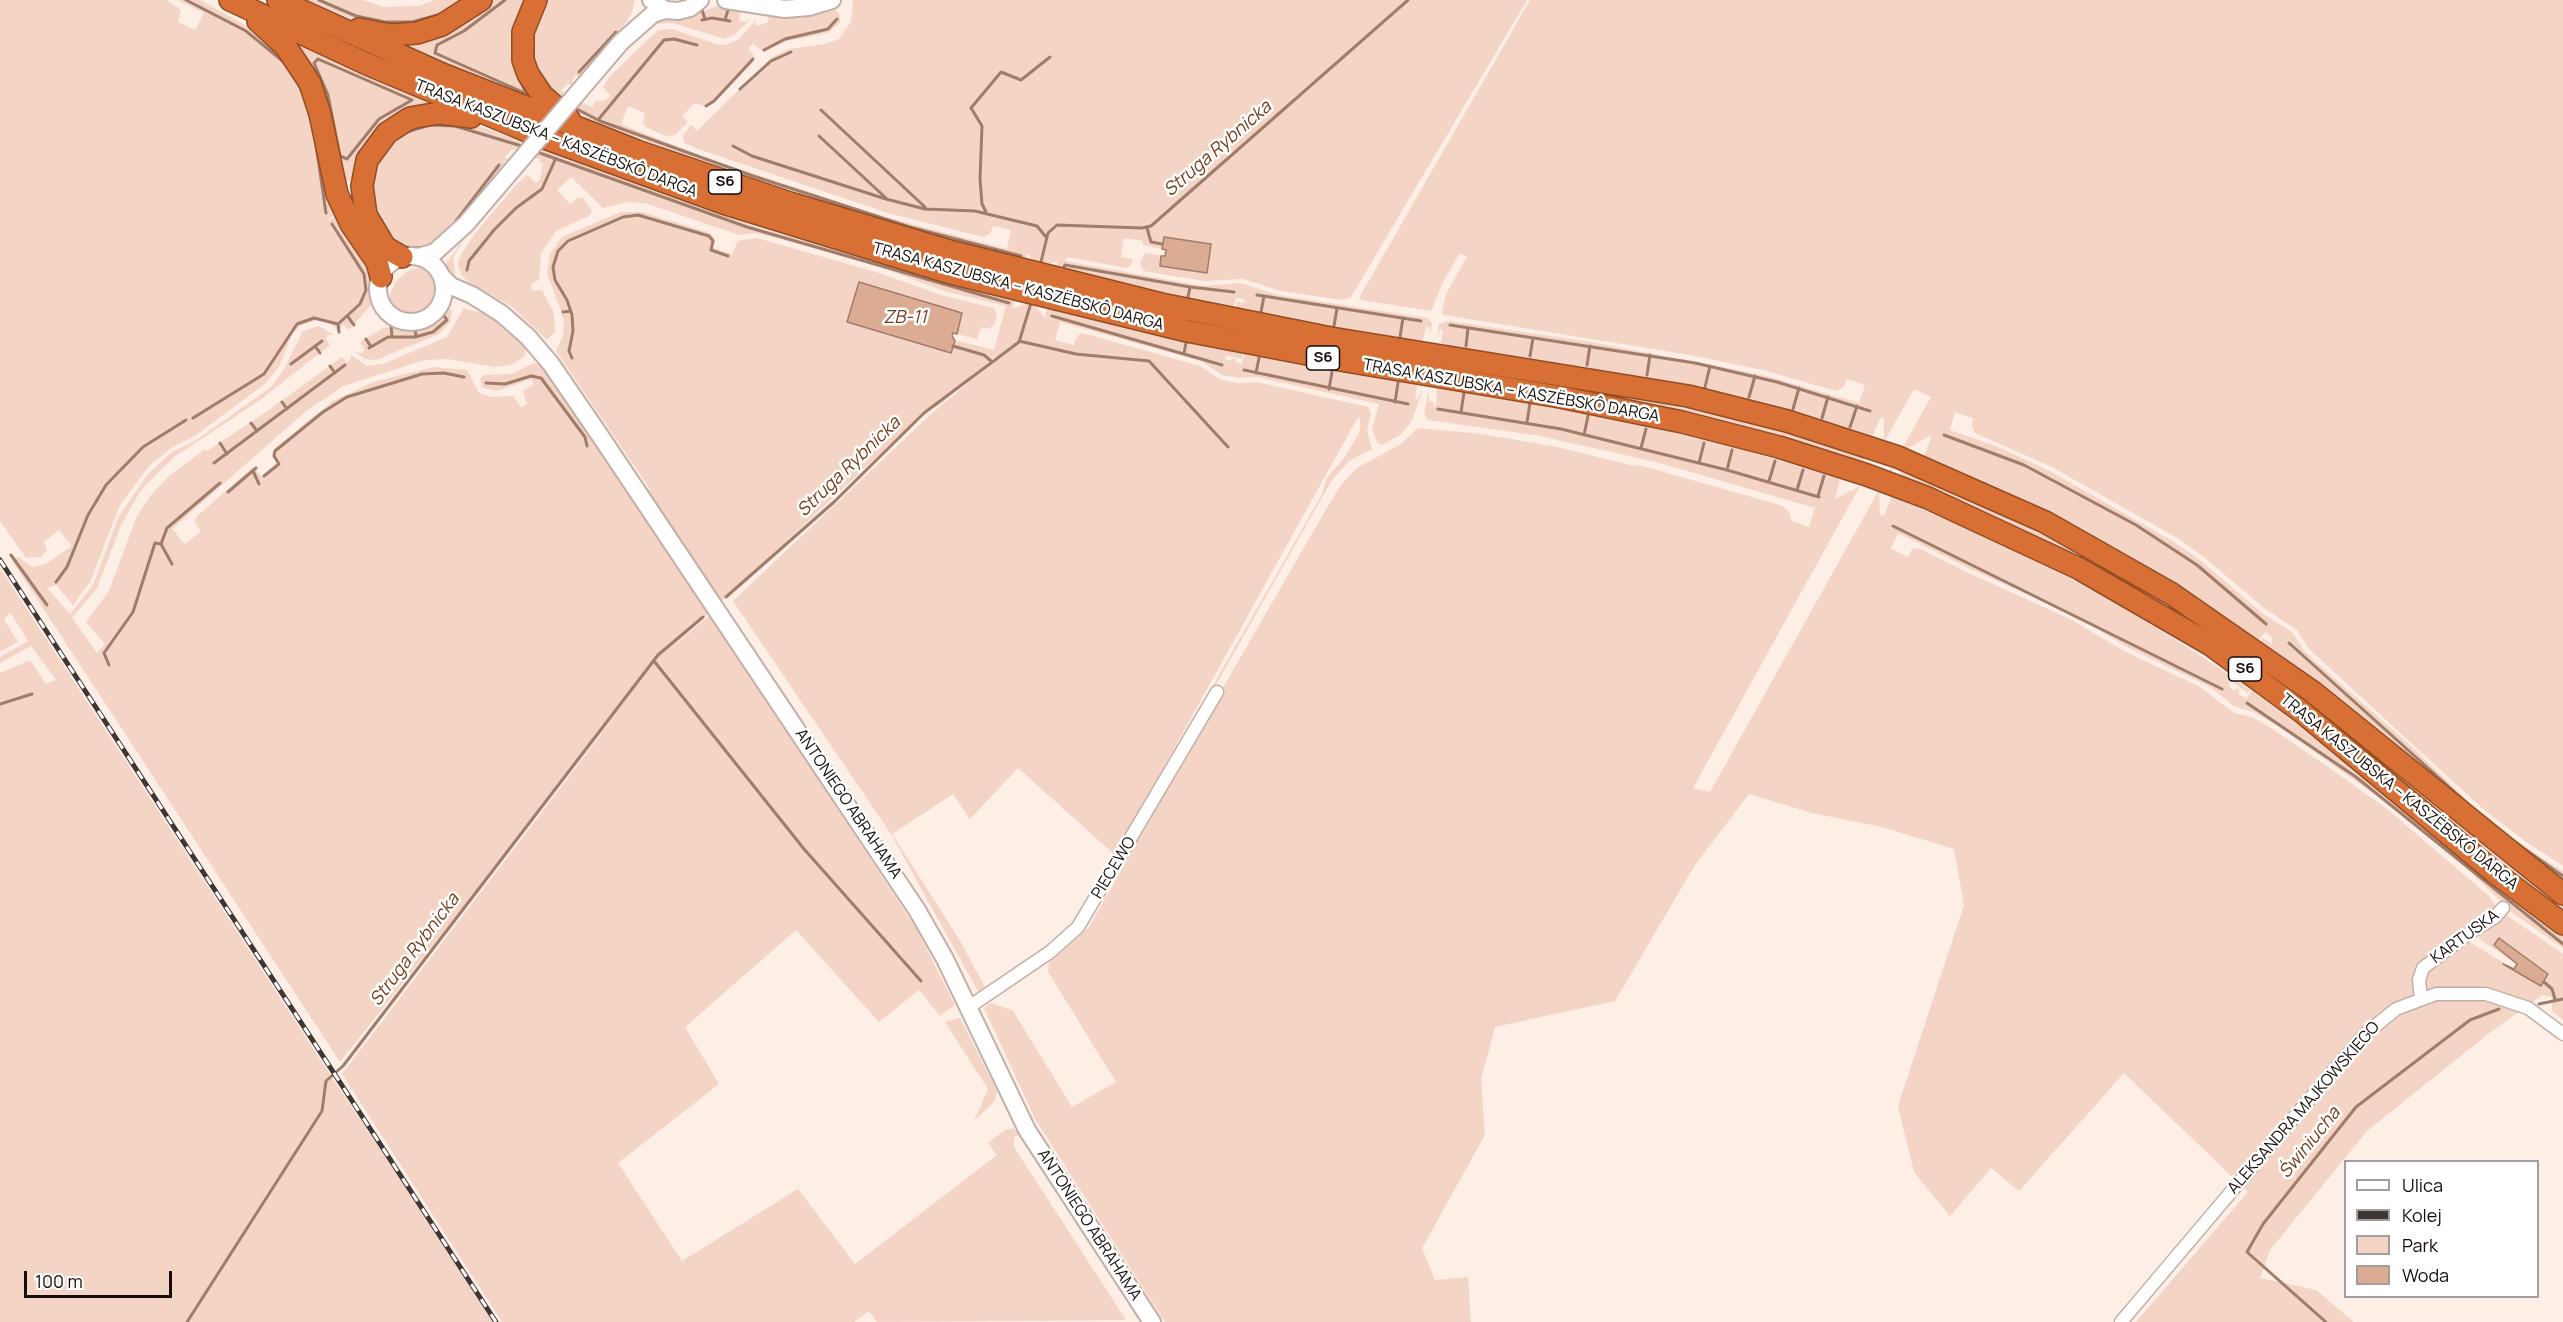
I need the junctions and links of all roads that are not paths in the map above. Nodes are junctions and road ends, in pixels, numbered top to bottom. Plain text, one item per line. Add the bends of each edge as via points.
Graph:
1 (278, 0) edge
2 (481, 0) edge
3 (536, 0) edge
4 (645, 0) edge
5 (651, 0) edge
6 (700, 0) edge
7 (726, 0) edge
8 (832, 0) edge
9 (750, 2) edge
10 (235, 3) edge
11 (665, 10) junction
12 (327, 23) junction
13 (621, 42) junction
14 (510, 124) junction
15 (580, 129) junction
16 (466, 224) junction
17 (411, 257) junction
18 (441, 276) junction
19 (381, 277) junction
20 (438, 306) junction
21 (502, 314) junction
22 (1217, 692) dead end
23 (2563, 894) edge
24 (2504, 908) dead end
25 (2563, 924) edge
26 (2421, 998) junction
27 (969, 1007) junction
28 (2563, 1034) edge
29 (1151, 1321) edge
30 (2121, 1322) edge

1 - 12 highway, TRASA KASZUBSKA – KASZËBSKÔ DARGA / S6
2 - 12 highway via 442,25 417,33 391,35
3 - 15 highway via 523,32 528,74 542,95
4 - 13 main road
5 - 11 main road
6 - 11 main road via 684,10
7 - 9 main road
8 - 9 main road via 796,9
10 - 14 highway, TRASA KASZUBSKA – KASZËBSKÔ DARGA / S6
10 - 19 highway via 286,47 310,83 337,194 358,236 377,262
11 - 13 main road via 653,14
12 - 15 highway, TRASA KASZUBSKA – KASZËBSKÔ DARGA / S6
13 - 16 main road, bridge
14 - 17 highway via 451,113 424,114 398,125 377,144 363,173 362,201 380,240 391,252
14 - 25 highway, TRASA KASZUBSKA – KASZËBSKÔ DARGA / S6 via 783,223 1046,298 1304,354 1639,413 1779,447 1876,478 1975,518 2080,568 2211,645 2302,712 2494,872
15 - 23 highway, TRASA KASZUBSKA – KASZËBSKÔ DARGA / S6 via 790,203 1051,278 1331,338 1688,396 1786,421 1889,454 2045,522 2172,594 2313,692
16 - 17 main road via 432,254
16 - 18 main road via 442,264
17 - 18 main road via 429,261
17 - 19 main road via 390,263
18 - 20 main road via 444,291
18 - 21 main road, ANTONIEGO ABRAHAMA via 451,286
19 - 20 main road via 381,300 396,318 419,320
20 - 21 main road, ANTONIEGO ABRAHAMA via 455,301
21 - 27 main road, ANTONIEGO ABRAHAMA via 535,344 559,376 830,776 917,910
22 - 27 street, PIECEWO via 1078,927 1050,952
24 - 26 street, KARTUSKA via 2423,968 2419,980
26 - 28 street, ALEKSANDRA MAJKOWSKIEGO via 2462,992 2498,996 2528,1008
26 - 30 street, ALEKSANDRA MAJKOWSKIEGO via 2396,1009 2362,1036
27 - 29 main road, ANTONIEGO ABRAHAMA via 1027,1130

